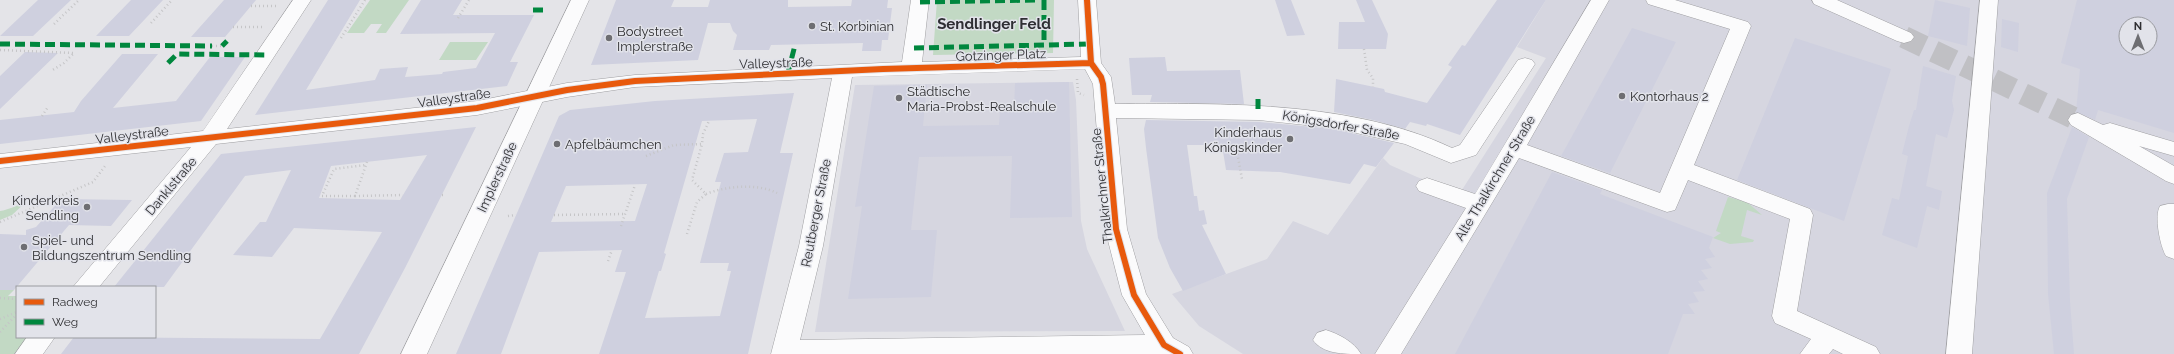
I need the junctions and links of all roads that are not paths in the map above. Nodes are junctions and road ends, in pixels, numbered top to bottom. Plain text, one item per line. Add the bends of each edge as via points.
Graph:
1 (302, 0) edge
2 (580, 0) edge
3 (920, 0) edge
4 (1087, 0) edge
5 (1600, 0) edge
6 (1656, 0) edge
7 (1821, 0) edge
8 (1989, 0) edge
9 (1904, 37) tunnel mouth
10 (1091, 63) junction
11 (1525, 64) dead end
12 (910, 68) junction
13 (844, 71) junction
14 (534, 96) junction
15 (1106, 111) junction
16 (2078, 120) junction
17 (210, 137) junction
18 (1514, 148) junction
19 (2174, 149) edge
20 (2174, 158) edge
21 (0, 161) edge
22 (1682, 169) junction
23 (2174, 176) edge
24 (1427, 186) dead end
25 (1480, 204) junction
26 (2174, 212) edge
27 (2174, 250) edge
28 (86, 286) edge
29 (41, 338) edge
30 (1326, 340) dead end
31 (1821, 345) edge
32 (1172, 350) edge
33 (1392, 351) edge
34 (784, 352) edge
35 (28, 354) edge
36 (414, 354) edge
37 (1348, 354) edge
38 (1867, 354) edge
39 (1959, 354) edge

1 - 17 street, Danklstraße
2 - 14 street, Implerstraße
3 - 12 street
4 - 10 street, Thalkirchner Straße
5 - 18 street, Alte Thalkirchner Straße
6 - 22 street via 1741,26
7 - 9 street
8 - 39 street
10 - 12 street, Gotzinger Platz
10 - 15 street, Thalkirchner Straße via 1101,77
11 - 15 street, Königsdorfer Straße via 1468,150 1451,156 1411,138 1293,115 1230,110
12 - 13 street, Valleystraße
13 - 14 street, Valleystraße via 648,80 590,86
13 - 34 street, Reutberger Straße via 811,246
14 - 17 street, Valleystraße via 477,108
14 - 36 street, Implerstraße
15 - 32 street, Thalkirchner Straße via 1120,251 1134,295
16 - 19 street
16 - 20 street
16 - 23 street
17 - 21 street, Valleystraße
17 - 28 street, Danklstraße
18 - 22 street via 1667,204
18 - 25 street, Alte Thalkirchner Straße
22 - 31 street via 1802,215 1784,316
24 - 25 street
25 - 33 street, Alte Thalkirchner Straße
26 - 27 street via 2168,212
29 - 35 street
30 - 37 street
31 - 38 street
32 - 34 street

